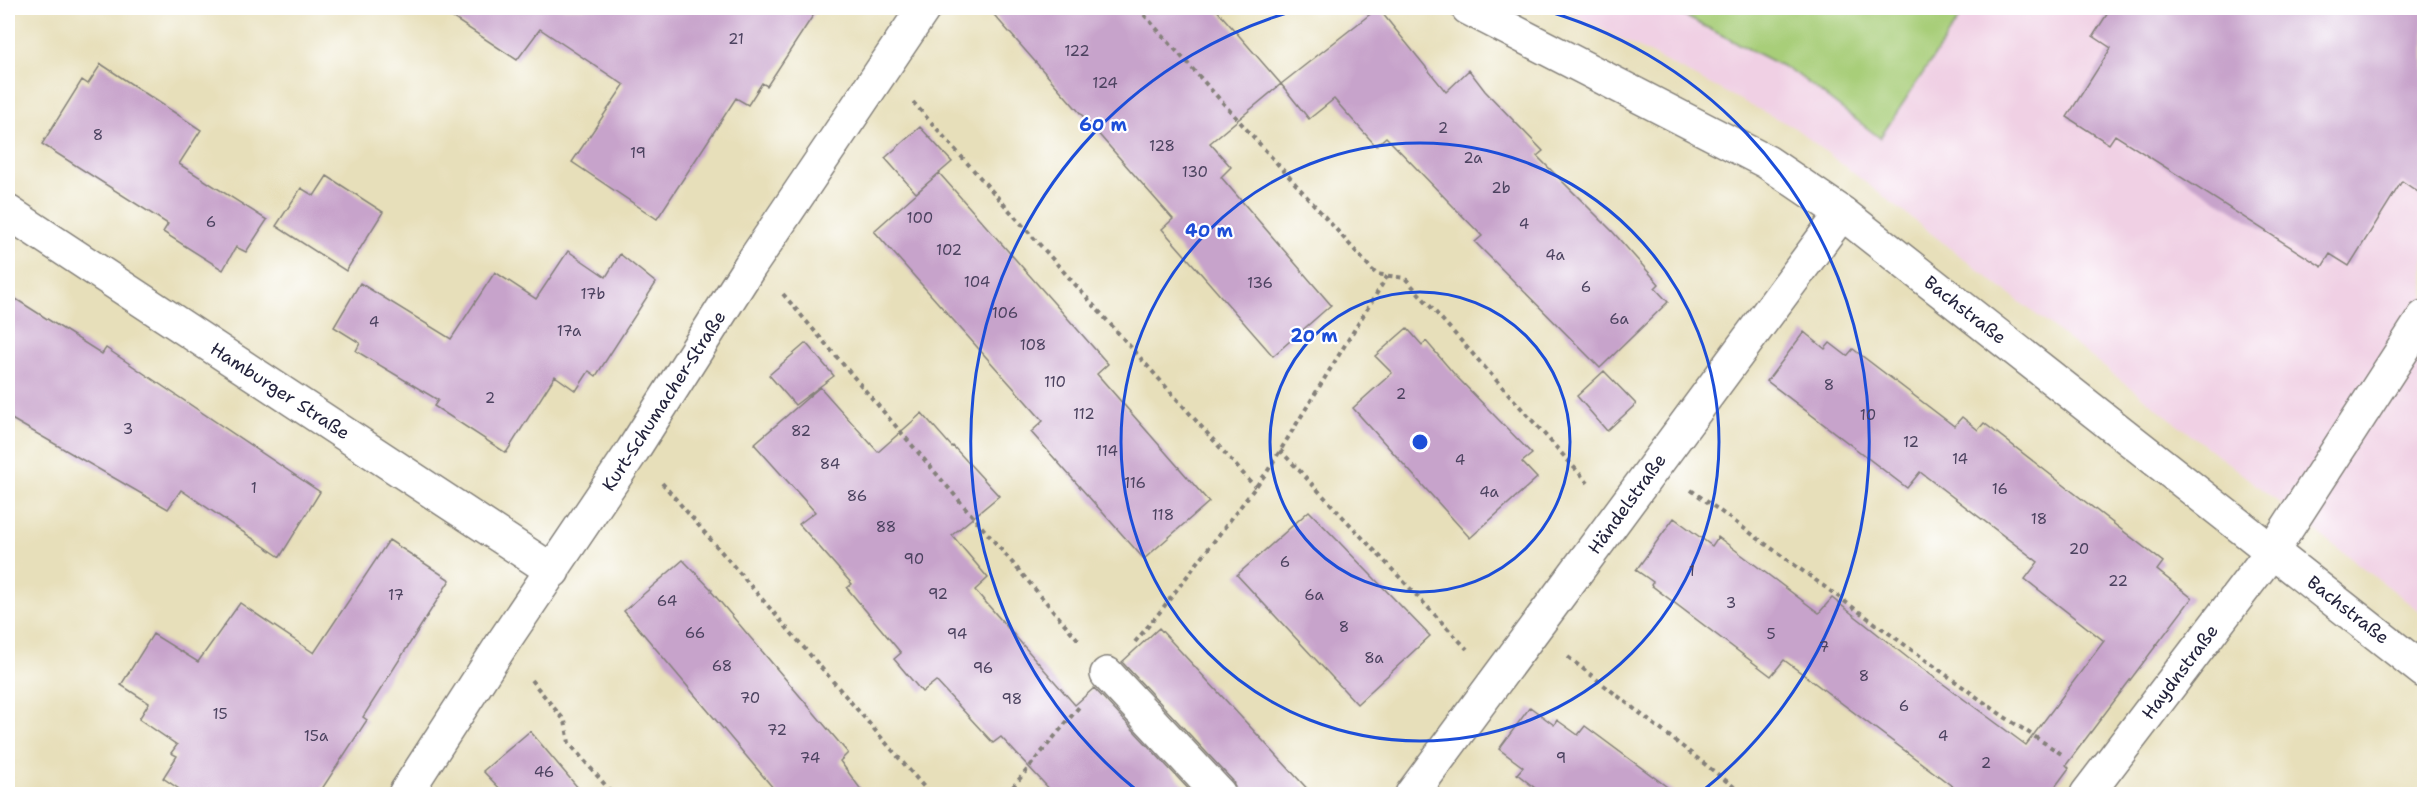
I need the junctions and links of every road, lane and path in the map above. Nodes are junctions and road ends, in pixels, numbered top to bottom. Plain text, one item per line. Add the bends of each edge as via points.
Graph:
1 (924, 8) edge
2 (1138, 8) edge
3 (1468, 8) edge
4 (882, 67) junction
5 (8, 212) edge
6 (1842, 213) junction
7 (750, 266) junction
8 (1388, 275) junction
9 (2424, 317) edge
10 (633, 450) junction
11 (1280, 450) junction
12 (1656, 465) junction
13 (1255, 487) junction
14 (1618, 517) junction
15 (2272, 550) junction
16 (553, 571) junction
17 (1534, 630) junction
18 (502, 644) junction
19 (2424, 671) edge
20 (1107, 674) junction
21 (1496, 680) junction
22 (2093, 786) edge
23 (405, 795) edge
24 (613, 795) edge
25 (930, 795) edge
26 (1007, 795) edge
27 (1219, 795) edge
28 (1413, 795) edge
29 (1743, 795) edge

1 - 4 street, Kurt-Schumacher-Straße
2 - 8 path via 1376,274
3 - 6 street, Bachstraße via 1767,162
4 - 7 street, Kurt-Schumacher-Straße
4 - 13 path
5 - 16 street, Hamburger Straße
6 - 12 street, Händelstraße
6 - 15 street, Bachstraße
7 - 10 street, Kurt-Schumacher-Straße
7 - 20 path via 784,295
8 - 11 path
8 - 14 path via 1405,278
9 - 15 street, Haydnstraße
10 - 16 street, Kurt-Schumacher-Straße
10 - 25 path
11 - 13 path
11 - 21 path
12 - 14 street, Händelstraße
12 - 22 path via 2003,716
13 - 20 path via 1160,614
14 - 17 street, Händelstraße
15 - 19 street, Bachstraße
15 - 22 street, Haydnstraße
16 - 18 street, Kurt-Schumacher-Straße
17 - 21 street, Händelstraße
17 - 29 path
18 - 23 street, Kurt-Schumacher-Straße
18 - 24 path via 565,721 568,743
20 - 26 path
20 - 27 street
21 - 28 street, Händelstraße

